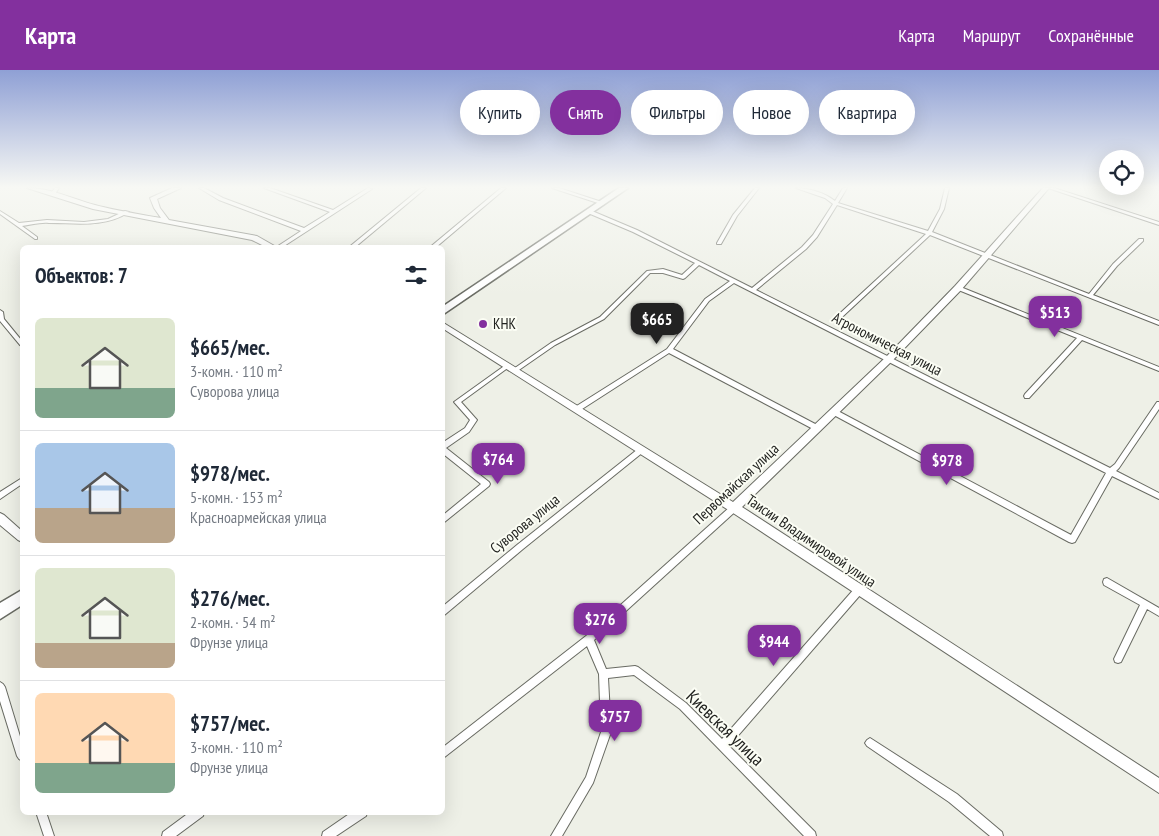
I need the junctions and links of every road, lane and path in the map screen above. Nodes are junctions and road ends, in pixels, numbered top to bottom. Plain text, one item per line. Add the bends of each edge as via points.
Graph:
1 (18, 224) edge
2 (184, 224) edge
3 (287, 224) edge
4 (314, 224) edge
5 (380, 224) edge
6 (461, 224) edge
7 (573, 224) edge
8 (617, 224) edge
9 (730, 224) edge
10 (822, 224) edge
11 (900, 224) edge
12 (934, 224) edge
13 (1016, 224) edge
14 (304, 230) junction
15 (929, 233) junction
16 (35, 238) dead end
17 (1141, 240) dead end
18 (718, 243) dead end
19 (269, 245) edge
20 (281, 245) edge
21 (354, 245) edge
22 (435, 245) edge
23 (987, 256) junction
24 (698, 263) junction
25 (734, 281) junction
26 (958, 288) junction
27 (752, 290) junction
28 (1090, 296) junction
29 (445, 310) edge
30 (0, 312) edge
31 (838, 318) dead end
32 (1159, 323) edge
33 (445, 325) edge
34 (1081, 338) junction
35 (20, 342) edge
36 (669, 350) junction
37 (889, 359) junction
38 (510, 369) junction
39 (1159, 369) edge
40 (1027, 396) dead end
41 (1159, 404) edge
42 (577, 410) junction
43 (834, 412) junction
44 (817, 428) junction
45 (445, 446) edge
46 (445, 450) edge
47 (640, 451) junction
48 (1111, 471) junction
49 (20, 482) edge
50 (0, 496) edge
51 (1159, 496) edge
52 (734, 508) junction
53 (0, 518) edge
54 (445, 518) edge
55 (20, 535) edge
56 (1107, 582) dead end
57 (858, 591) junction
58 (20, 598) edge
59 (1145, 604) junction
60 (445, 610) edge
61 (0, 612) edge
62 (1159, 612) edge
63 (589, 638) junction
64 (1118, 659) dead end
65 (603, 674) junction
66 (0, 687) edge
67 (870, 743) dead end
68 (722, 746) junction
69 (20, 750) edge
70 (445, 752) edge
71 (1159, 786) edge
72 (42, 815) edge
73 (195, 815) edge
74 (358, 815) edge
75 (49, 836) edge
76 (167, 836) edge
77 (327, 836) edge
78 (556, 836) edge
79 (812, 836) edge
80 (998, 836) edge

1 - 16 street
2 - 19 street via 254,238
3 - 14 street
4 - 14 street
5 - 21 street
6 - 22 street
7 - 29 highway
8 - 24 street, Агрономическая улица
9 - 18 street
10 - 27 street via 804,248
11 - 15 street
12 - 15 street
13 - 23 street, Первомайская улица
14 - 20 street
15 - 23 street
15 - 31 street
17 - 28 street
23 - 26 street, Первомайская улица
23 - 28 street
24 - 25 street, Агрономическая улица
24 - 38 street via 683,277 663,271 650,272 602,318
25 - 27 street, Агрономическая улица
25 - 36 street via 707,300
26 - 34 street
26 - 37 street, Первомайская улица
27 - 37 street, Агрономическая улица
28 - 32 street
30 - 35 street
33 - 38 street, Таисии Владимировой улица
34 - 39 street
34 - 40 street
36 - 42 street
36 - 44 street
37 - 43 street, Первомайская улица
37 - 48 street, Агрономическая улица
38 - 42 street, Таисии Владимировой улица
38 - 45 street via 456,402 474,420 467,430
41 - 48 street
42 - 47 street, Таисии Владимировой улица
43 - 44 street, Первомайская улица
43 - 48 street via 1072,540
44 - 52 street, Первомайская улица
46 - 54 street via 486,484
47 - 52 street, Таисии Владимировой улица
47 - 60 street, Суворова улица
48 - 51 street, Агрономическая улица
49 - 50 street
52 - 57 street, Таисии Владимировой улица
52 - 63 street, Первомайская улица
53 - 55 street
56 - 59 street
57 - 68 street
57 - 71 street, Таисии Владимировой улица
58 - 61 highway
59 - 62 street
59 - 64 street
63 - 65 street
63 - 70 street, Первомайская улица
65 - 68 street, Киевская улица via 635,670 682,706
65 - 78 street via 606,732 590,780
66 - 69 street
67 - 80 street via 953,798
68 - 79 street, Киевская улица
72 - 75 street
73 - 76 street
74 - 77 street

